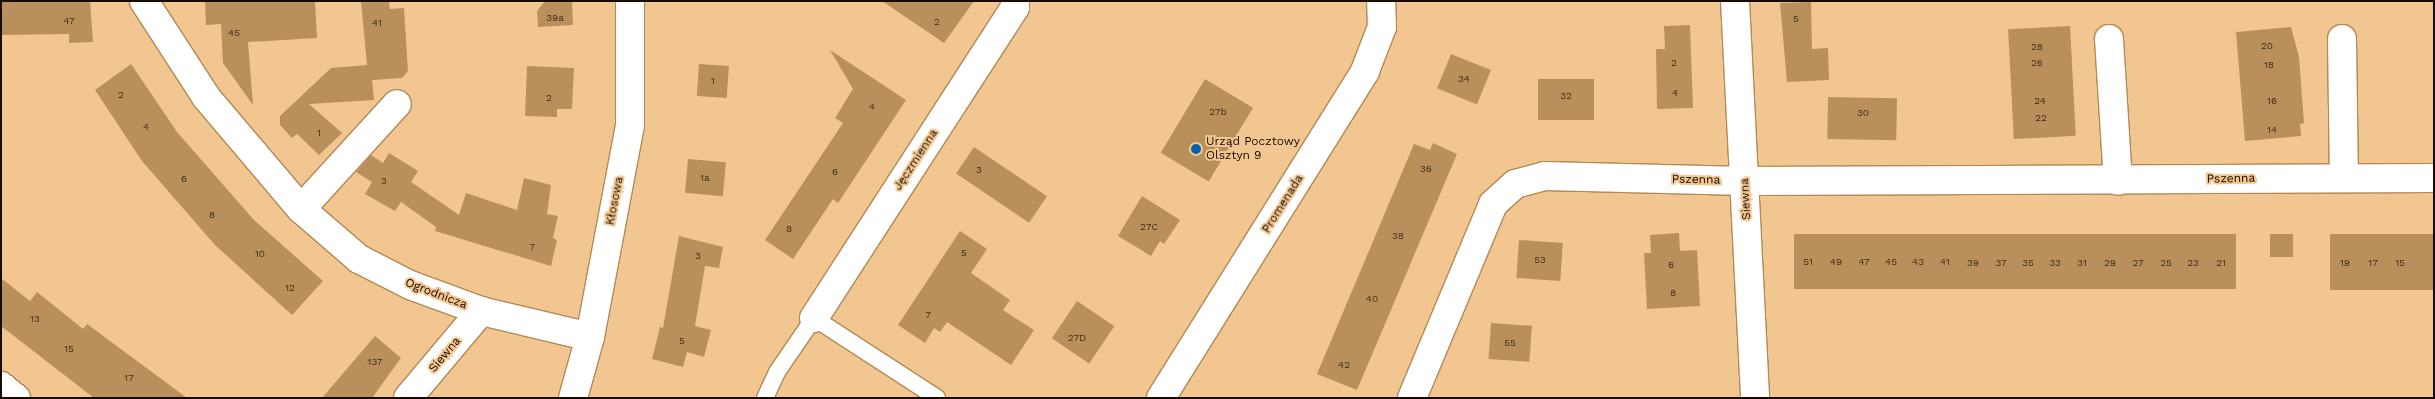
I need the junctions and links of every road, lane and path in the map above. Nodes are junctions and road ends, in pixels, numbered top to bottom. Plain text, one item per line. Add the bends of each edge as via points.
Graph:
1 (144, 1) edge
2 (630, 1) edge
3 (1015, 1) edge
4 (1381, 1) edge
5 (1735, 1) edge
6 (2109, 39) dead end
7 (2342, 39) dead end
8 (397, 104) dead end
9 (2344, 178) junction
10 (2434, 178) edge
11 (1745, 181) junction
12 (2118, 181) junction
13 (301, 209) junction
14 (481, 311) junction
15 (814, 318) junction
16 (590, 337) junction
17 (1, 386) edge
18 (16, 398) edge
19 (408, 398) edge
20 (573, 398) edge
21 (765, 398) edge
22 (937, 398) edge
23 (1161, 398) edge
24 (1412, 398) edge
25 (1755, 398) edge

1 - 13 street, Ogrodnicza via 206,98
2 - 16 street, Kłosowa via 630,125
3 - 15 street, Jęczmienna via 1015,7
4 - 23 street, Promenada via 1382,27 1365,71
5 - 11 street, Siewna
6 - 12 street
7 - 9 street
8 - 13 street
9 - 10 street, Pszenna
9 - 12 street, Pszenna
11 - 12 street, Pszenna
11 - 24 street, Pszenna via 1544,176 1515,184 1493,204
11 - 25 street, Siewna
13 - 14 street, Ogrodnicza via 359,259 410,285
14 - 16 street, Ogrodnicza
14 - 19 street, Siewna
15 - 21 lane via 777,372
15 - 22 lane
16 - 20 street, Kłosowa
17 - 18 street

